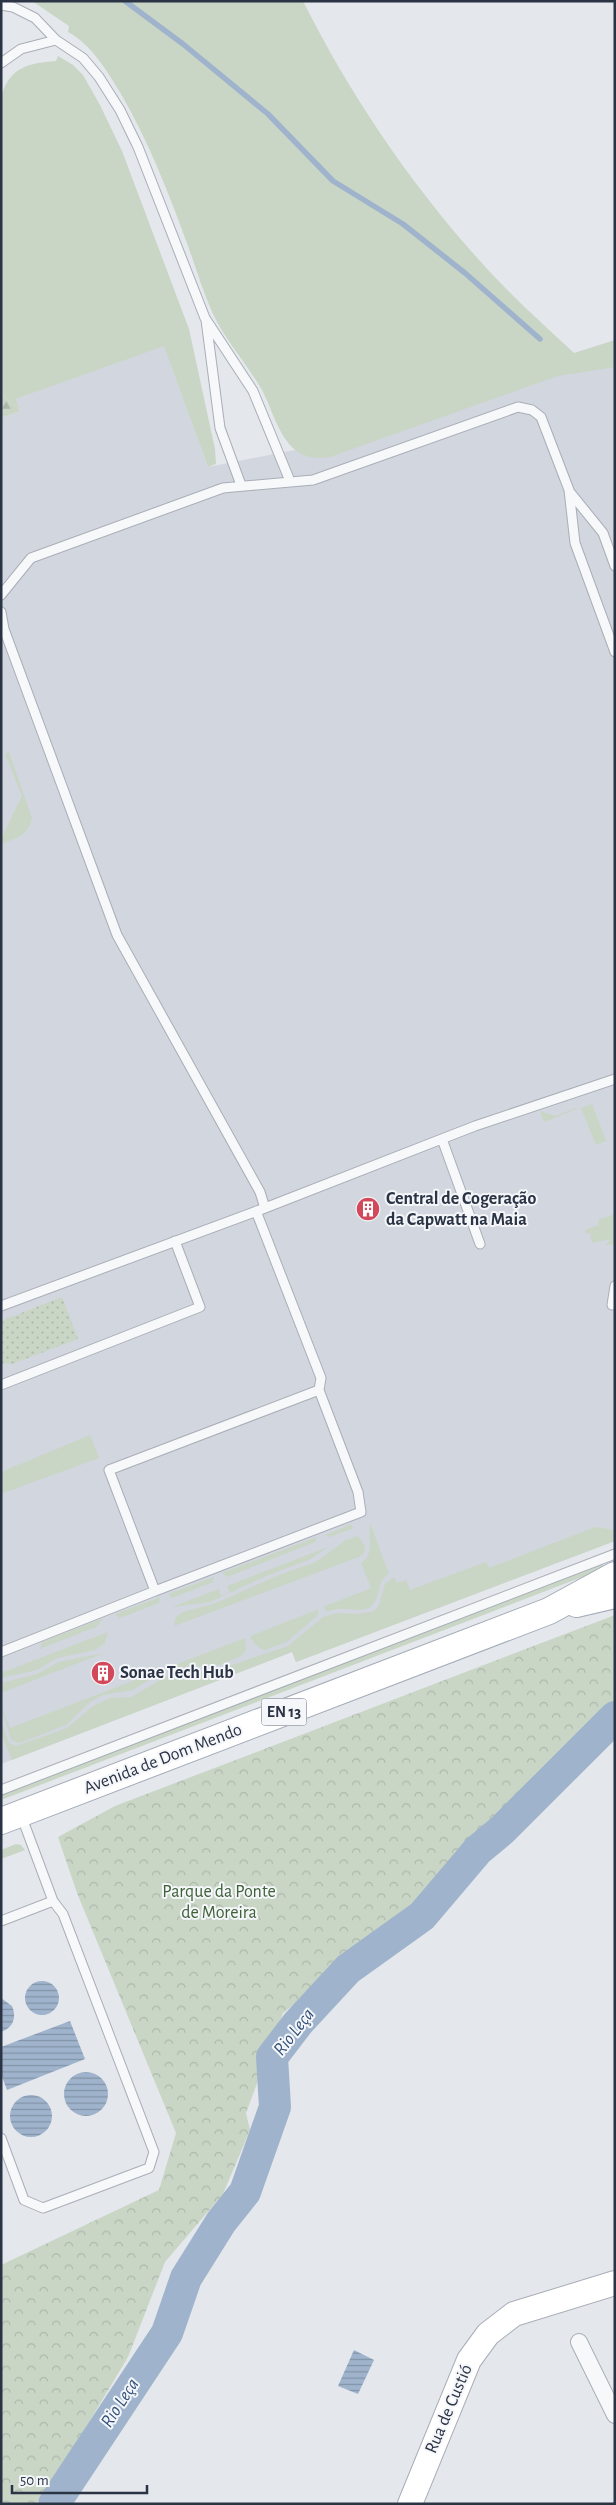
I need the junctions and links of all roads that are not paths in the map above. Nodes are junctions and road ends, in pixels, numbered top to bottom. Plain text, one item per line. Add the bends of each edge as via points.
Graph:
1 (1, 5) edge
2 (56, 40) junction
3 (1, 63) edge
4 (205, 318) junction
5 (290, 481) junction
6 (241, 485) junction
7 (569, 490) junction
8 (615, 566) edge
9 (1, 595) edge
10 (1, 612) edge
11 (615, 652) edge
12 (615, 1079) edge
13 (442, 1139) junction
14 (261, 1209) junction
15 (175, 1242) junction
16 (480, 1244) dead end
17 (615, 1286) edge
18 (612, 1305) dead end
19 (1, 1306) edge
20 (1, 1385) edge
21 (320, 1390) junction
22 (615, 1554) edge
23 (615, 1575) edge
24 (155, 1591) junction
25 (615, 1596) edge
26 (549, 1611) junction
27 (1, 1652) edge
28 (1, 1790) edge
29 (11, 1818) edge
30 (53, 1901) junction
31 (1, 1921) edge
32 (1, 2138) edge
33 (615, 2283) edge
34 (579, 2342) dead end
35 (615, 2415) edge
36 (410, 2504) edge

1 - 2 lane via 13,6 35,18
2 - 3 lane via 21,49
2 - 4 lane via 83,58 120,110 138,147
4 - 5 lane via 253,391
4 - 6 lane via 220,428
5 - 6 lane
5 - 7 lane via 313,480 518,407 532,410 541,417
6 - 9 lane via 223,488 31,558
7 - 8 lane via 603,534
7 - 11 lane via 575,543
10 - 14 lane via 4,629 117,935 260,1192
12 - 13 lane
13 - 14 lane
13 - 16 lane
14 - 15 lane
14 - 21 lane via 321,1378
15 - 19 lane
15 - 20 lane via 200,1307
17 - 18 lane
21 - 24 lane via 358,1492 361,1512
21 - 24 lane via 110,1470
22 - 28 lane
23 - 26 main road, Avenida de Dom Mendo / EN 13
24 - 27 lane
25 - 26 main road, Avenida de Dom Mendo / EN 13
26 - 29 main road, Avenida de Dom Mendo / EN 13
29 - 30 lane
30 - 31 lane
30 - 32 lane via 63,1914 154,2152 149,2168 43,2208 24,2200
33 - 36 main road, Rua de Custió via 514,2314 488,2334 469,2360
34 - 35 street

